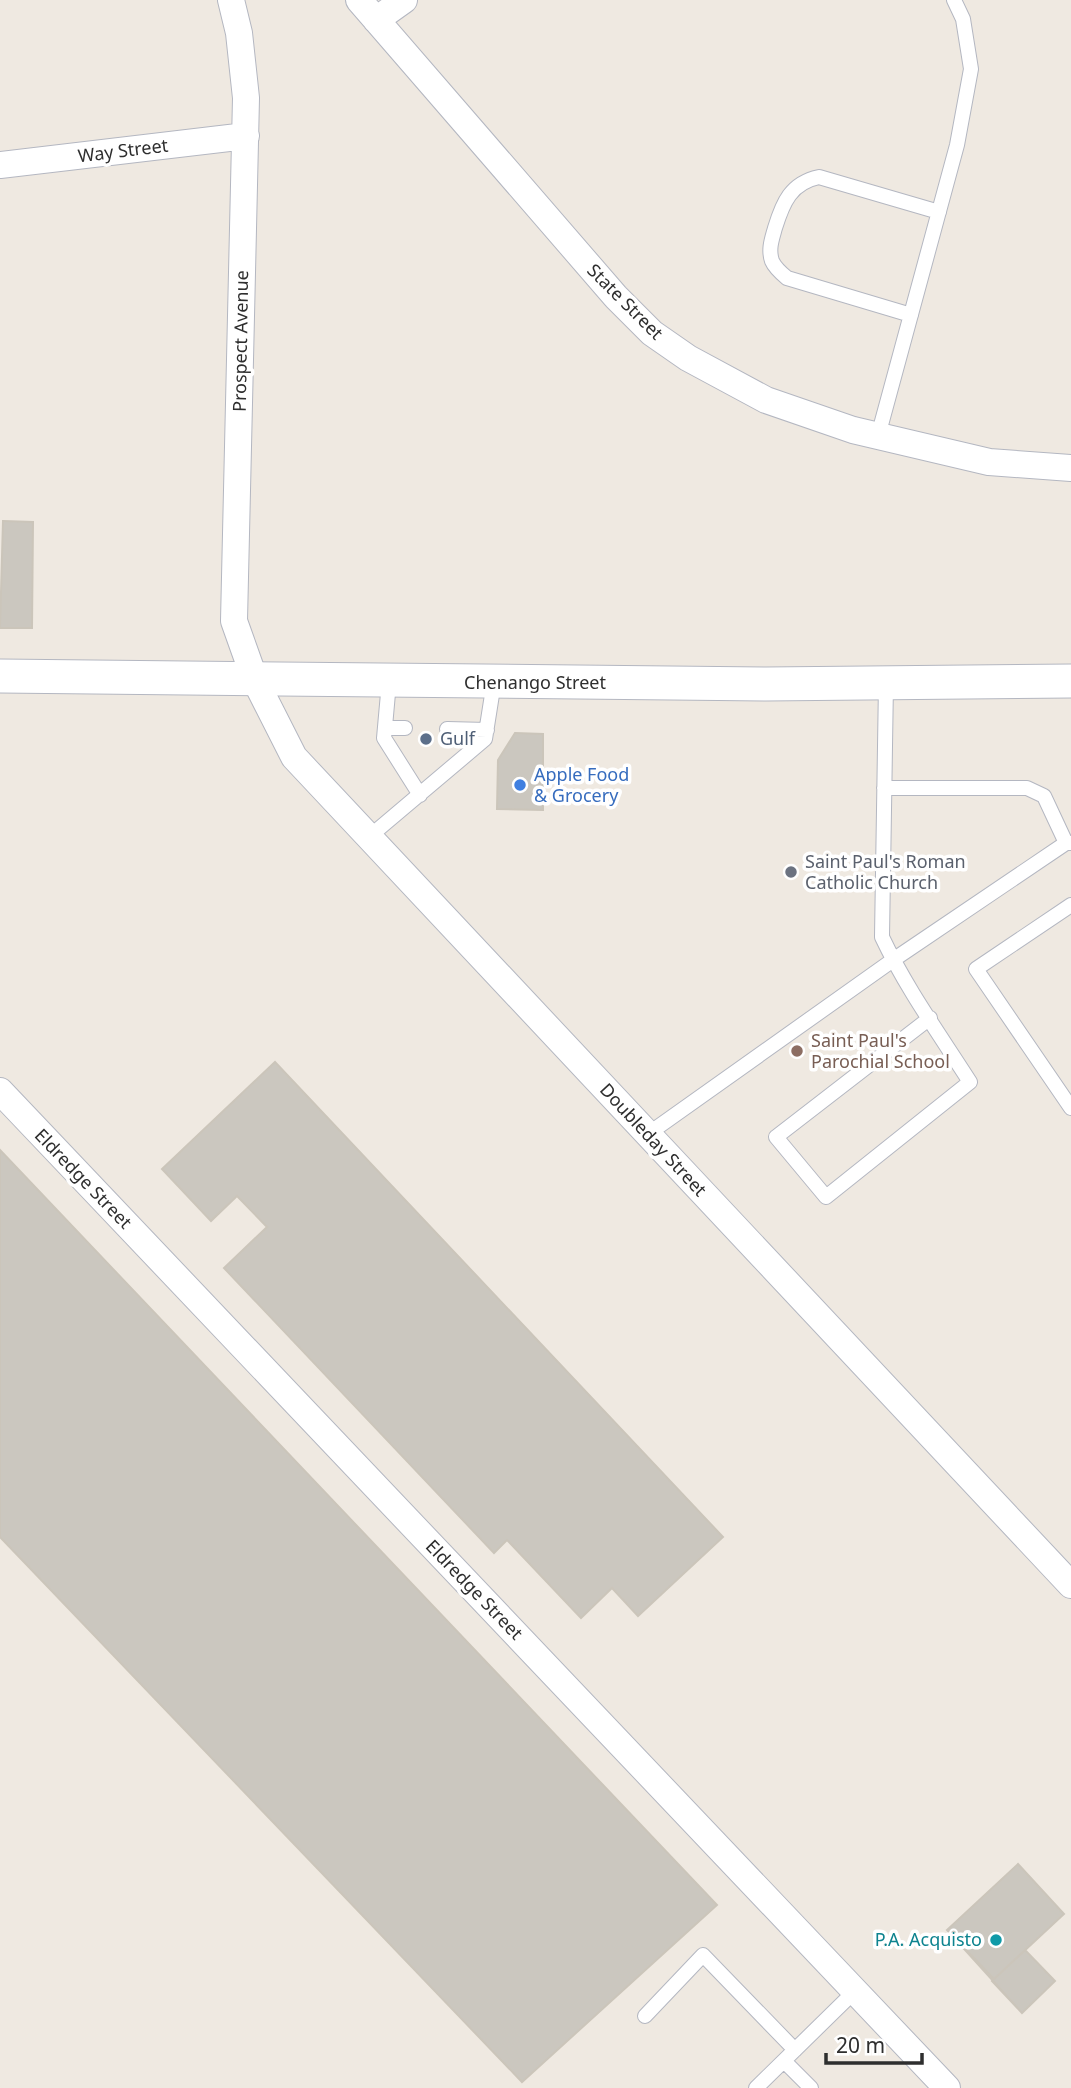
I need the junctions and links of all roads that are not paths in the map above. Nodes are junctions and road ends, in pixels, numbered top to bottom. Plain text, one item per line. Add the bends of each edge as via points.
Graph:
1 (231, 0) edge
2 (359, 0) edge
3 (404, 0) edge
4 (954, 0) edge
5 (376, 20) junction
6 (246, 136) junction
7 (0, 165) edge
8 (939, 212) junction
9 (911, 315) junction
10 (878, 436) junction
11 (1071, 468) edge
12 (0, 676) edge
13 (255, 680) junction
14 (389, 682) junction
15 (494, 682) junction
16 (886, 683) junction
17 (1068, 689) edge
18 (385, 728) junction
19 (405, 728) dead end
20 (447, 729) dead end
21 (486, 730) junction
22 (884, 788) junction
23 (420, 795) junction
24 (369, 837) junction
25 (1069, 843) edge
26 (1071, 905) edge
27 (893, 960) junction
28 (930, 1018) junction
29 (0, 1091) edge
30 (1071, 1108) edge
31 (648, 1134) junction
32 (1071, 1585) edge
33 (855, 1991) junction
34 (645, 2016) dead end
35 (795, 2050) junction
36 (784, 2060) junction
37 (756, 2088) edge
38 (811, 2088) edge
39 (947, 2088) edge

1 - 6 street, Prospect Avenue via 247,98
2 - 5 street, State Street
3 - 5 street
4 - 8 lane via 963,19 971,69
5 - 10 street, State Street via 652,333 766,400
6 - 7 street, Way Street
6 - 13 street, Prospect Avenue via 234,621
8 - 9 lane
8 - 9 lane via 819,177 795,187 782,202 770,246 776,268 787,278
9 - 10 lane
10 - 11 street, State Street via 989,462
12 - 13 street, Chenango Street
13 - 14 street, Chenango Street
13 - 24 street, Doubleday Street via 294,757
14 - 15 street, Chenango Street
14 - 18 lane
15 - 16 street, Chenango Street
15 - 21 lane
16 - 17 street, Chenango Street
16 - 22 lane
18 - 19 lane
18 - 23 lane via 384,738
20 - 21 lane
21 - 23 lane via 485,739
22 - 25 lane via 1027,788 1044,796
22 - 27 lane via 882,937
23 - 24 lane
24 - 31 street, Doubleday Street
25 - 27 lane
26 - 30 lane via 976,969
27 - 28 lane
27 - 31 lane
28 - 28 lane via 970,1083 826,1197 776,1137
29 - 33 street, Eldredge Street
31 - 32 street, Doubleday Street
33 - 35 lane
33 - 39 street, Eldredge Street
34 - 35 lane via 703,1955
35 - 36 lane
36 - 37 lane
36 - 38 lane

